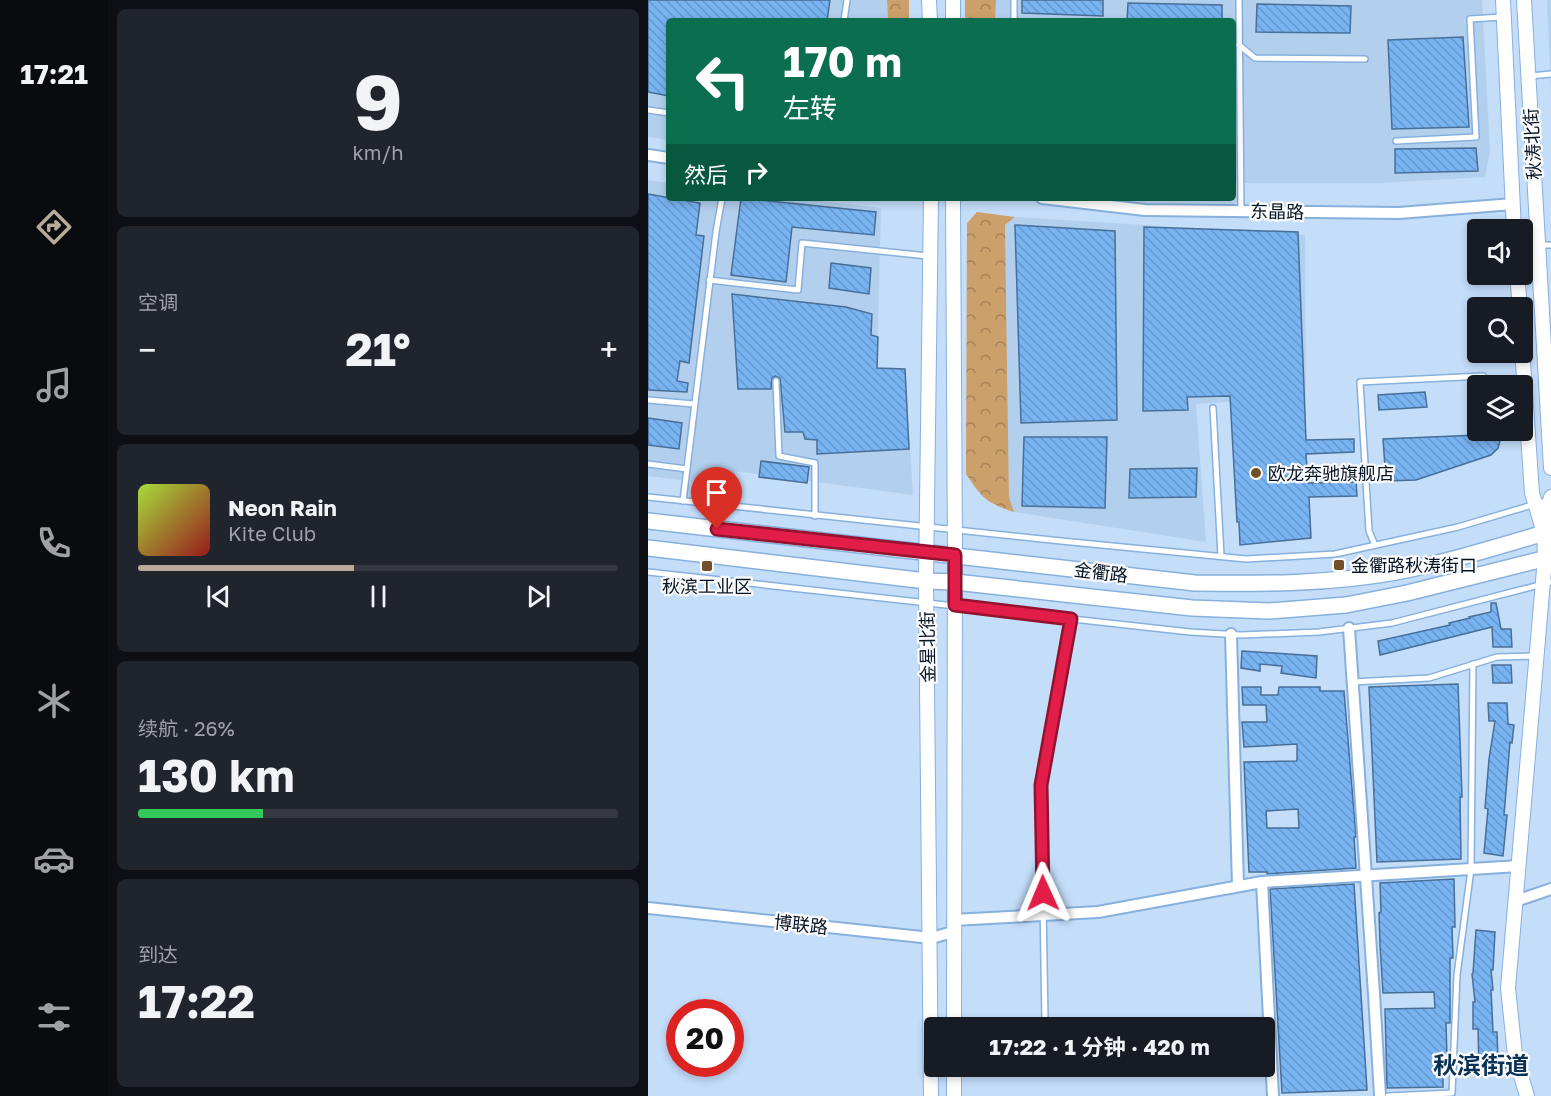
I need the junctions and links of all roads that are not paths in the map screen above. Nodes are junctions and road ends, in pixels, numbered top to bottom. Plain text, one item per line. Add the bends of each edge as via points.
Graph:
1 (847, 0) edge
2 (929, 0) edge
3 (953, 0) edge
4 (1014, 0) edge
5 (1239, 0) edge
6 (1503, 0) edge
7 (1524, 0) edge
8 (1504, 16) junction
9 (844, 18) edge
10 (930, 18) edge
11 (953, 18) edge
12 (1014, 18) edge
13 (1239, 45) junction
14 (1365, 59) dead end
15 (1551, 74) edge
16 (1528, 76) junction
17 (648, 110) edge
18 (666, 113) edge
19 (1396, 141) dead end
20 (648, 155) edge
21 (666, 158) edge
22 (722, 201) edge
23 (932, 201) edge
24 (954, 201) edge
25 (1067, 201) edge
26 (1513, 204) junction
27 (1241, 211) junction
28 (1514, 219) edge
29 (1545, 245) edge
30 (931, 256) junction
31 (709, 280) junction
32 (1523, 363) edge
33 (1467, 377) edge
34 (776, 381) dead end
35 (648, 400) edge
36 (694, 404) junction
37 (1213, 408) dead end
38 (648, 464) edge
39 (1551, 468) edge
40 (687, 469) junction
41 (648, 497) edge
42 (1551, 499) edge
43 (683, 501) junction
44 (1536, 504) junction
45 (816, 516) junction
46 (648, 521) edge
47 (926, 527) junction
48 (955, 530) junction
49 (1547, 532) edge
50 (1375, 545) junction
51 (648, 548) edge
52 (926, 553) junction
53 (955, 555) junction
54 (1221, 556) junction
55 (1548, 557) edge
56 (648, 572) edge
57 (926, 581) junction
58 (955, 582) junction
59 (1547, 583) edge
60 (926, 602) junction
61 (955, 605) junction
62 (1071, 619) junction
63 (1348, 628) junction
64 (1232, 634) junction
65 (1537, 656) junction
66 (1473, 664) junction
67 (1352, 682) junction
68 (1519, 867) junction
69 (1471, 869) junction
70 (1366, 876) junction
71 (1262, 882) junction
72 (1238, 886) junction
73 (1551, 889) edge
74 (1516, 901) junction
75 (648, 908) edge
76 (1044, 915) junction
77 (953, 926) junction
78 (931, 938) junction
79 (954, 1017) edge
80 (1045, 1017) edge
81 (1269, 1017) edge
82 (954, 1077) edge
83 (1272, 1077) edge
84 (1442, 1095) edge
85 (931, 1096) edge
86 (954, 1096) edge
87 (1273, 1096) edge
88 (1380, 1096) edge
89 (1388, 1096) edge
90 (1527, 1096) edge

1 - 9 lane
2 - 10 main road
3 - 11 main road
4 - 12 lane
5 - 13 lane
6 - 8 main road, 秋涛北街
7 - 16 main road, 秋涛北街
8 - 19 lane via 1470,19 1476,137
8 - 26 main road, 秋涛北街
13 - 14 lane via 1255,58
13 - 27 lane
15 - 16 lane
16 - 29 main road, 秋涛北街
17 - 18 lane
20 - 21 street
22 - 31 lane
23 - 30 main road, 金星北街
24 - 48 main road, 金星北街
25 - 27 street, 东晶路 via 1145,210
26 - 27 street, 东晶路 via 1399,213
26 - 28 main road, 秋涛北街
29 - 39 main road, 秋涛北街
30 - 31 lane via 802,243 798,290
30 - 47 main road, 金星北街
31 - 36 lane
32 - 44 main road
33 - 50 lane via 1360,382 1369,531
34 - 45 lane via 779,456 815,462
35 - 36 lane
36 - 40 lane
37 - 54 lane
38 - 40 lane
40 - 43 lane
41 - 43 lane
42 - 44 lane
42 - 49 main road
43 - 45 lane
44 - 49 main road
44 - 50 lane via 1458,527
45 - 47 lane
46 - 52 main road, 金衢路
47 - 48 lane
47 - 52 main road, 金星北街
48 - 53 main road, 金星北街
48 - 54 lane
49 - 53 main road, 金衢路 via 1395,572 1267,585 1195,583
49 - 55 main road
50 - 54 lane via 1335,554 1246,559
51 - 57 main road, 金衢路
52 - 53 main road, 金衢路
52 - 57 main road, 金星北街
53 - 58 main road, 金星北街
55 - 58 main road, 金衢路 via 1386,597 1269,611 1192,608
55 - 59 main road
56 - 60 lane
57 - 58 main road, 金衢路
57 - 60 main road, 金星北街
58 - 61 main road, 金星北街
59 - 63 lane via 1392,623
59 - 65 main road
60 - 61 lane
60 - 78 main road, 金星北街
61 - 62 lane
61 - 77 main road, 金星北街
62 - 64 lane
62 - 76 lane via 1041,785
63 - 64 lane
63 - 67 street
64 - 72 street
65 - 66 lane via 1497,657
65 - 68 main road
66 - 67 lane via 1429,678
66 - 69 lane
67 - 70 street
68 - 69 street, 博联路
68 - 74 main road
69 - 70 street, 博联路
69 - 84 lane via 1457,975 1452,1093
70 - 71 street, 博联路
70 - 88 street
71 - 72 street, 博联路
71 - 81 street
72 - 76 street, 博联路 via 1098,912
73 - 74 street
74 - 90 main road via 1508,988 1515,1055
75 - 78 street, 博联路
76 - 77 street, 博联路
76 - 80 lane
77 - 78 street, 博联路
77 - 79 main road, 金星北街
78 - 85 main road, 金星北街
82 - 86 main road
83 - 87 street
84 - 89 lane

